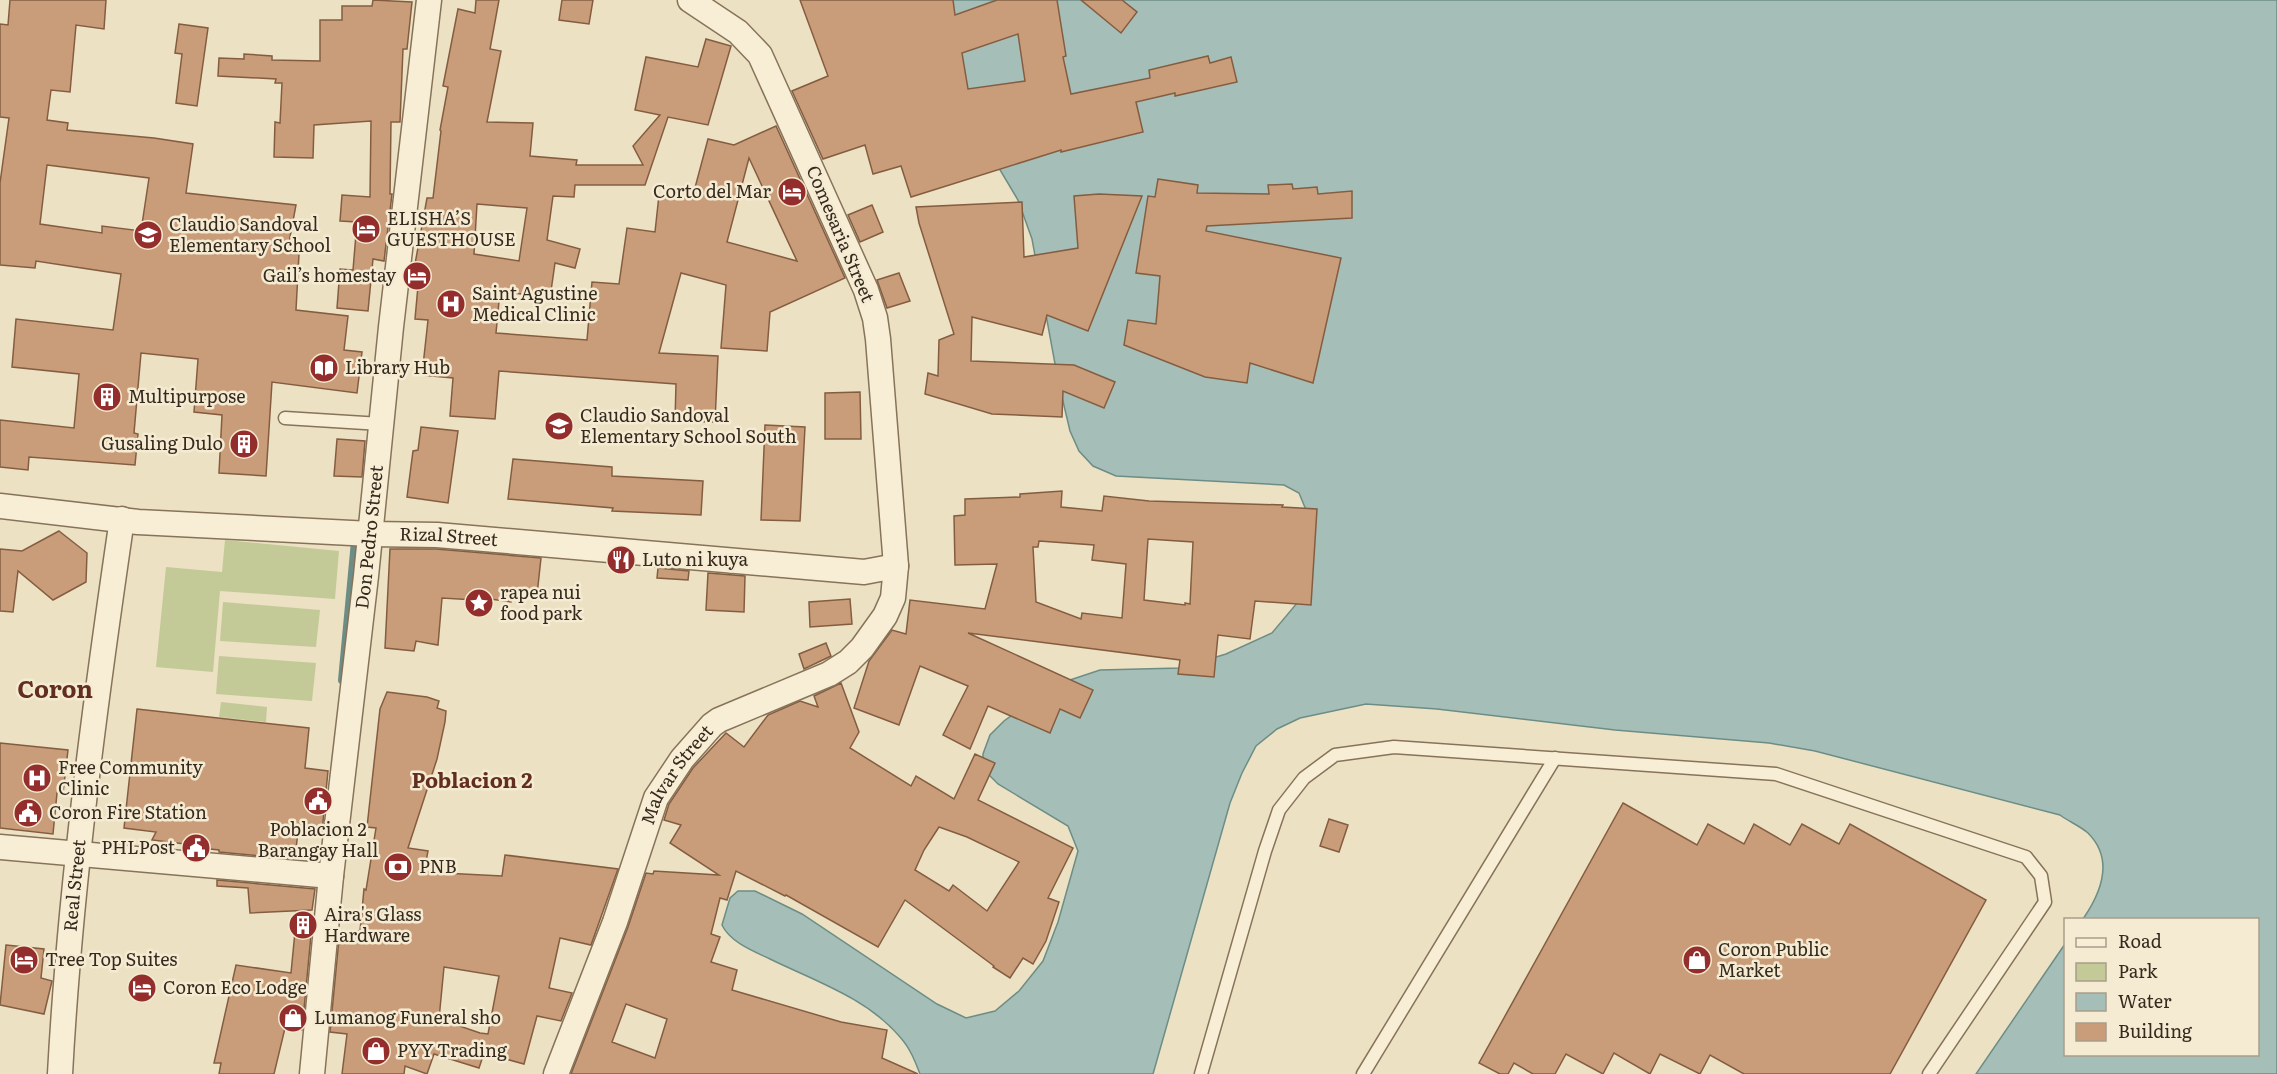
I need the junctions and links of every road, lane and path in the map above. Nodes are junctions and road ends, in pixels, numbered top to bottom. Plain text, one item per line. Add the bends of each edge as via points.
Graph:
1 (429, 0) edge
2 (690, 0) edge
3 (285, 418) dead end
4 (381, 424) junction
5 (0, 506) edge
6 (122, 519) junction
7 (371, 534) junction
8 (896, 566) junction
9 (1555, 758) junction
10 (0, 847) edge
11 (79, 854) junction
12 (331, 876) junction
13 (60, 1074) edge
14 (312, 1074) edge
15 (556, 1074) edge
16 (1201, 1074) edge
17 (1363, 1074) edge
18 (1929, 1074) edge

1 - 4 street, Don Pedro Street
2 - 8 street, Comesaria Street via 738,32 760,55 866,290 879,351
3 - 4 lane
4 - 7 street, Don Pedro Street
5 - 6 street, Rizal Street
6 - 7 street, Rizal Street
6 - 11 street, Real Street
7 - 8 street, Rizal Street via 437,535 864,572
7 - 12 street, Don Pedro Street
8 - 15 street, Malvar Street via 893,598 885,616 848,662 712,725 682,759 656,798 615,922
9 - 16 lane via 1394,747 1335,755 1304,778 1279,810
9 - 17 lane
9 - 18 lane via 1776,774 2026,857 2041,876 2045,902
10 - 11 street
11 - 12 street
11 - 13 street, Real Street
12 - 14 street, Don Pedro Street

